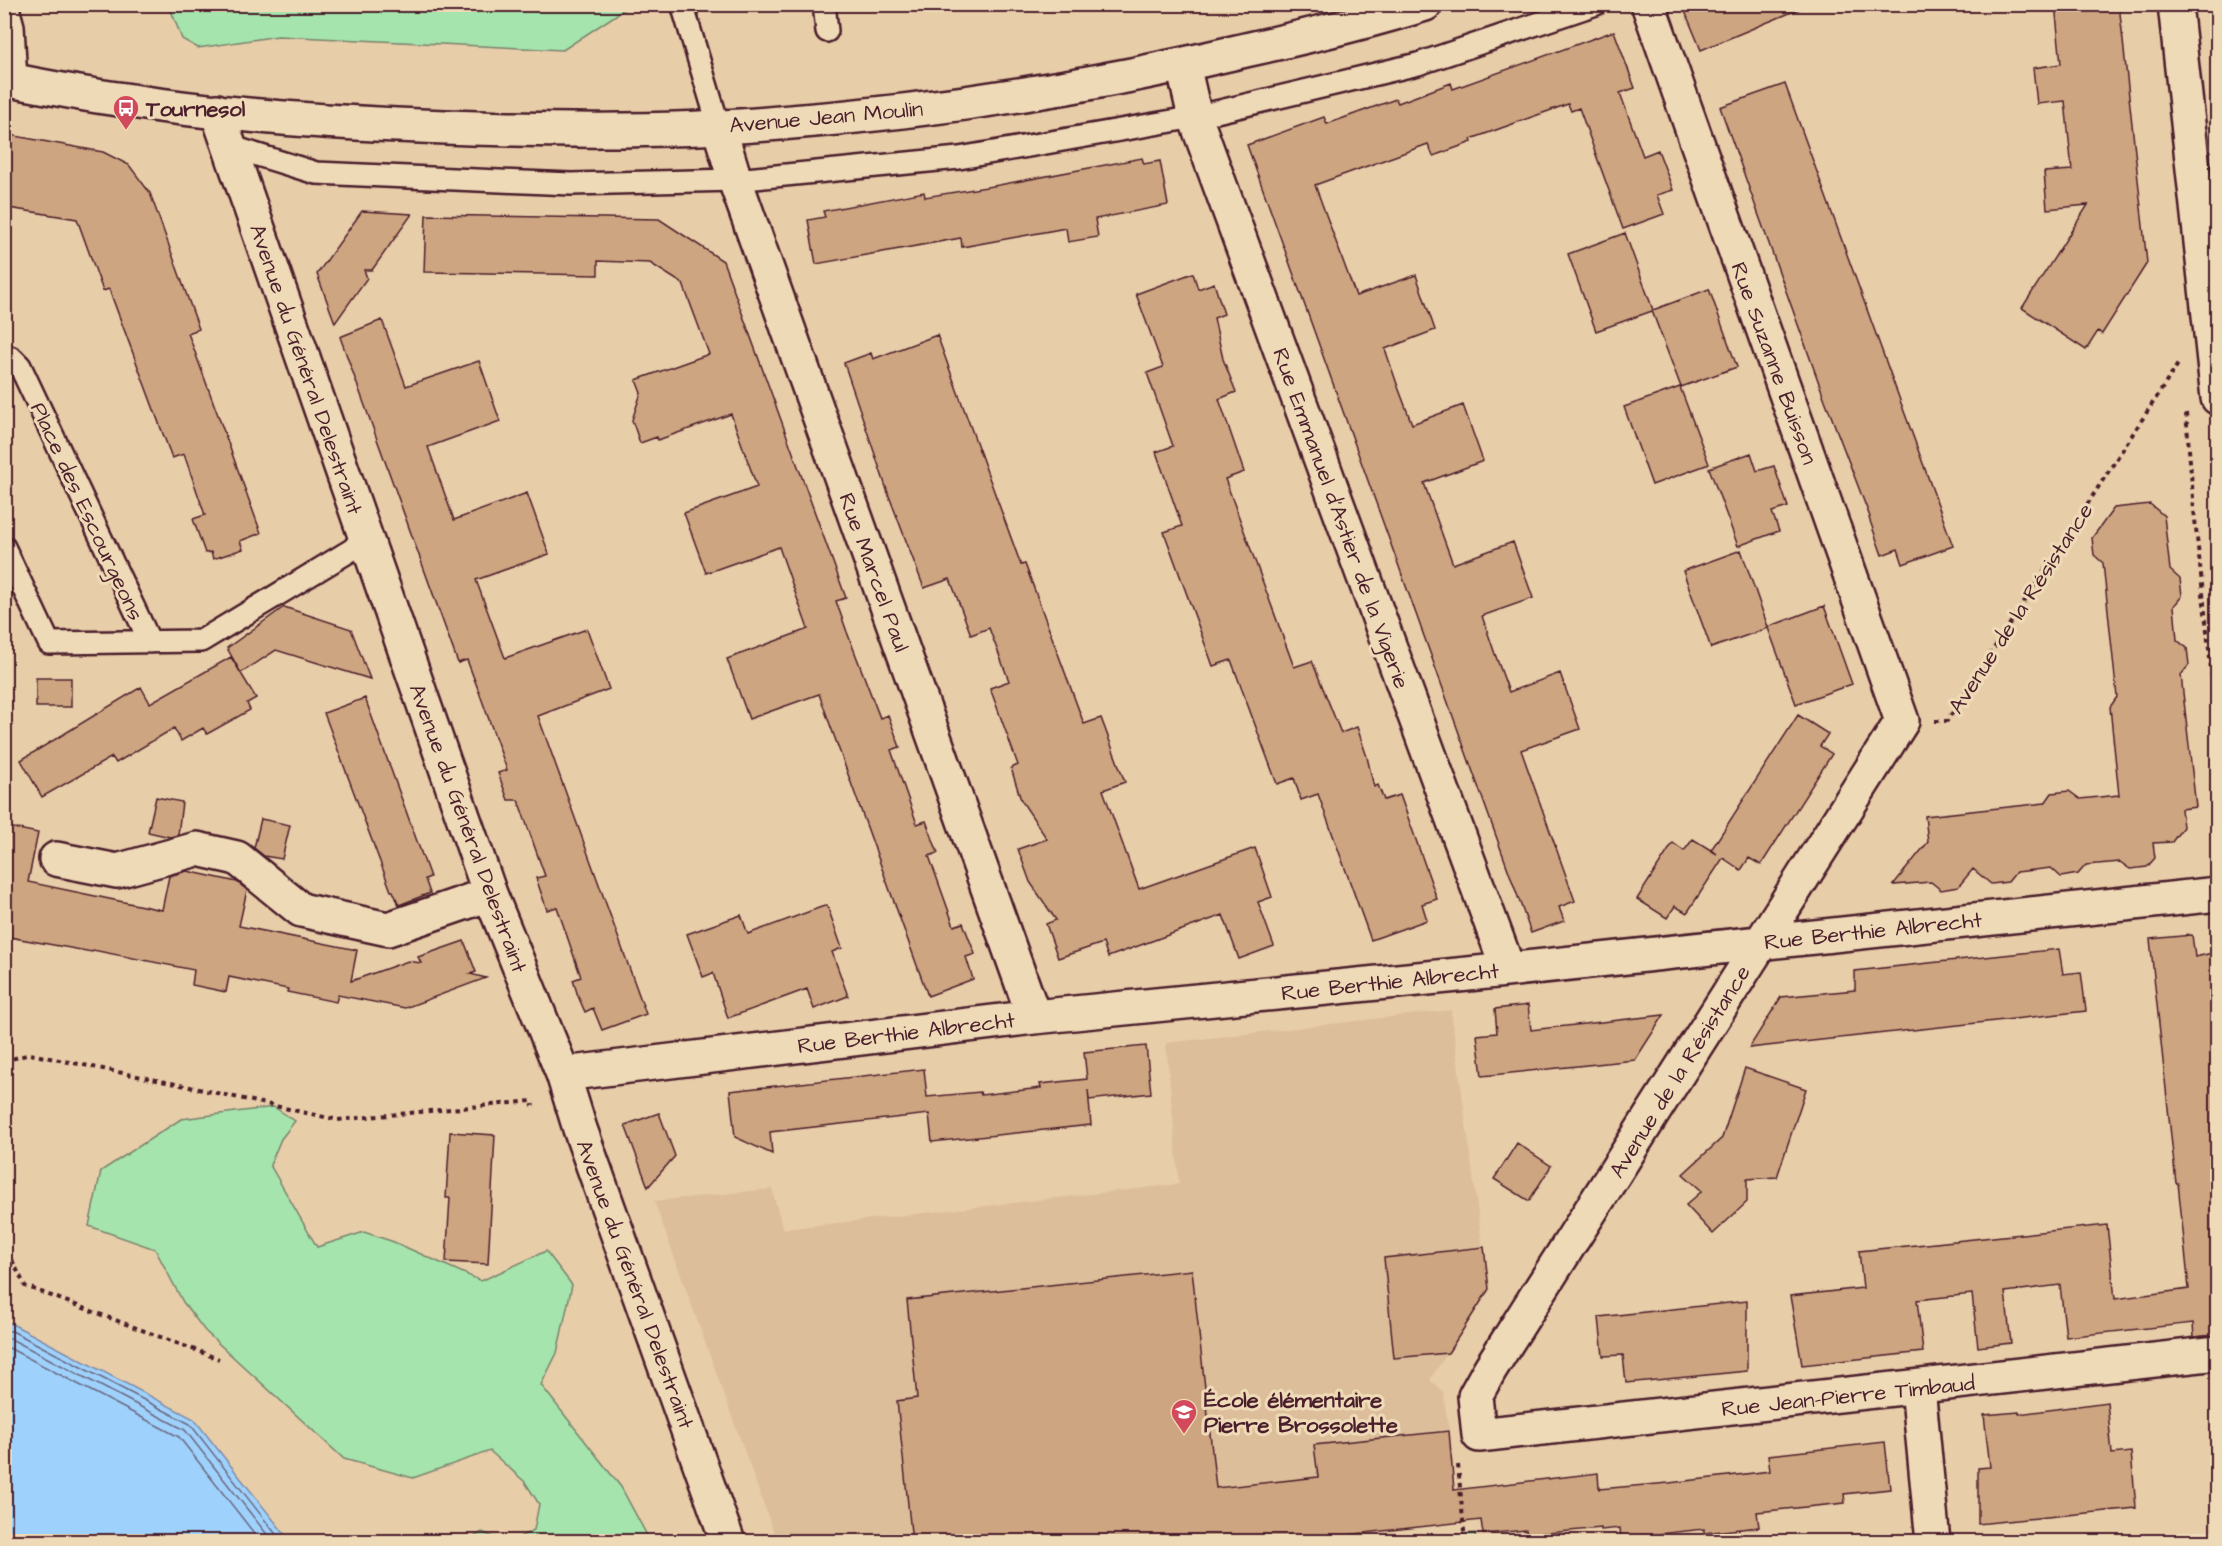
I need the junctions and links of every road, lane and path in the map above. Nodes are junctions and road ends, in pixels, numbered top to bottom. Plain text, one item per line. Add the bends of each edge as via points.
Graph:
1 (7, 4) edge
2 (682, 4) edge
3 (824, 4) edge
4 (1425, 4) edge
5 (1596, 4) edge
6 (1648, 4) edge
7 (2175, 4) edge
8 (827, 31) dead end
9 (1183, 65) junction
10 (10, 80) edge
11 (217, 111) junction
12 (1196, 117) junction
13 (719, 127) junction
14 (232, 147) junction
15 (735, 180) junction
16 (2210, 252) edge
17 (4, 355) edge
18 (2181, 359) dead end
19 (2217, 398) edge
20 (365, 534) junction
21 (4, 547) edge
22 (150, 642) junction
23 (1902, 721) junction
24 (56, 859) dead end
25 (490, 894) junction
26 (2217, 894) edge
27 (1761, 942) junction
28 (1508, 969) junction
29 (1034, 1017) junction
30 (4, 1061) edge
31 (562, 1074) junction
32 (536, 1112) dead end
33 (4, 1244) edge
34 (2217, 1353) edge
35 (219, 1359) dead end
36 (1918, 1387) junction
37 (1479, 1435) junction
38 (1464, 1534) junction
39 (728, 1542) edge
40 (1401, 1542) edge
41 (1465, 1542) edge
42 (1933, 1542) edge

1 - 10 lane via 13,26
2 - 13 lane
3 - 8 lane
4 - 9 street, Avenue Jean Moulin via 1371,21
5 - 12 lane via 1418,64
6 - 23 street, Rue Suzanne Buisson
7 - 16 street
9 - 12 street, Rue Emmanuel d'Astier de la Vigerie
9 - 13 street, Avenue Jean Moulin via 981,101 790,123
10 - 11 street, Avenue Jean Moulin
11 - 13 street, Avenue Jean Moulin via 481,129
11 - 14 street, Avenue du Général Delestraint
12 - 15 lane via 959,159
12 - 28 street, Rue Emmanuel d'Astier de la Vigerie
13 - 15 street, Rue Marcel Paul
14 - 15 lane via 316,173 571,184
14 - 20 street, Avenue du Général Delestraint
15 - 29 street, Rue Marcel Paul
16 - 19 street
17 - 22 lane, Place des Escourgeons via 20,366
18 - 23 path, Avenue de la Résistance via 1947,721
20 - 22 lane, Place des Escourgeons via 353,549 201,641
20 - 25 street, Avenue du Général Delestraint
21 - 22 lane, Place des Escourgeons via 49,643
23 - 27 street, Avenue de la Résistance
24 - 25 street via 117,871 197,849 207,851 237,858 301,910 388,929
25 - 31 street, Avenue du Général Delestraint
26 - 27 street, Rue Berthie Albrecht
27 - 28 street, Rue Berthie Albrecht
27 - 37 street, Avenue de la Résistance via 1490,1369 1475,1396
28 - 29 street, Rue Berthie Albrecht
29 - 31 street, Rue Berthie Albrecht
30 - 32 path via 30,1054 338,1120 532,1101
31 - 39 street, Avenue du Général Delestraint
33 - 35 path via 25,1286
34 - 36 street, Rue Jean-Pierre Timbaud
36 - 37 street, Rue Jean-Pierre Timbaud
36 - 42 street
37 - 38 path via 1455,1436
38 - 40 path
38 - 41 path

